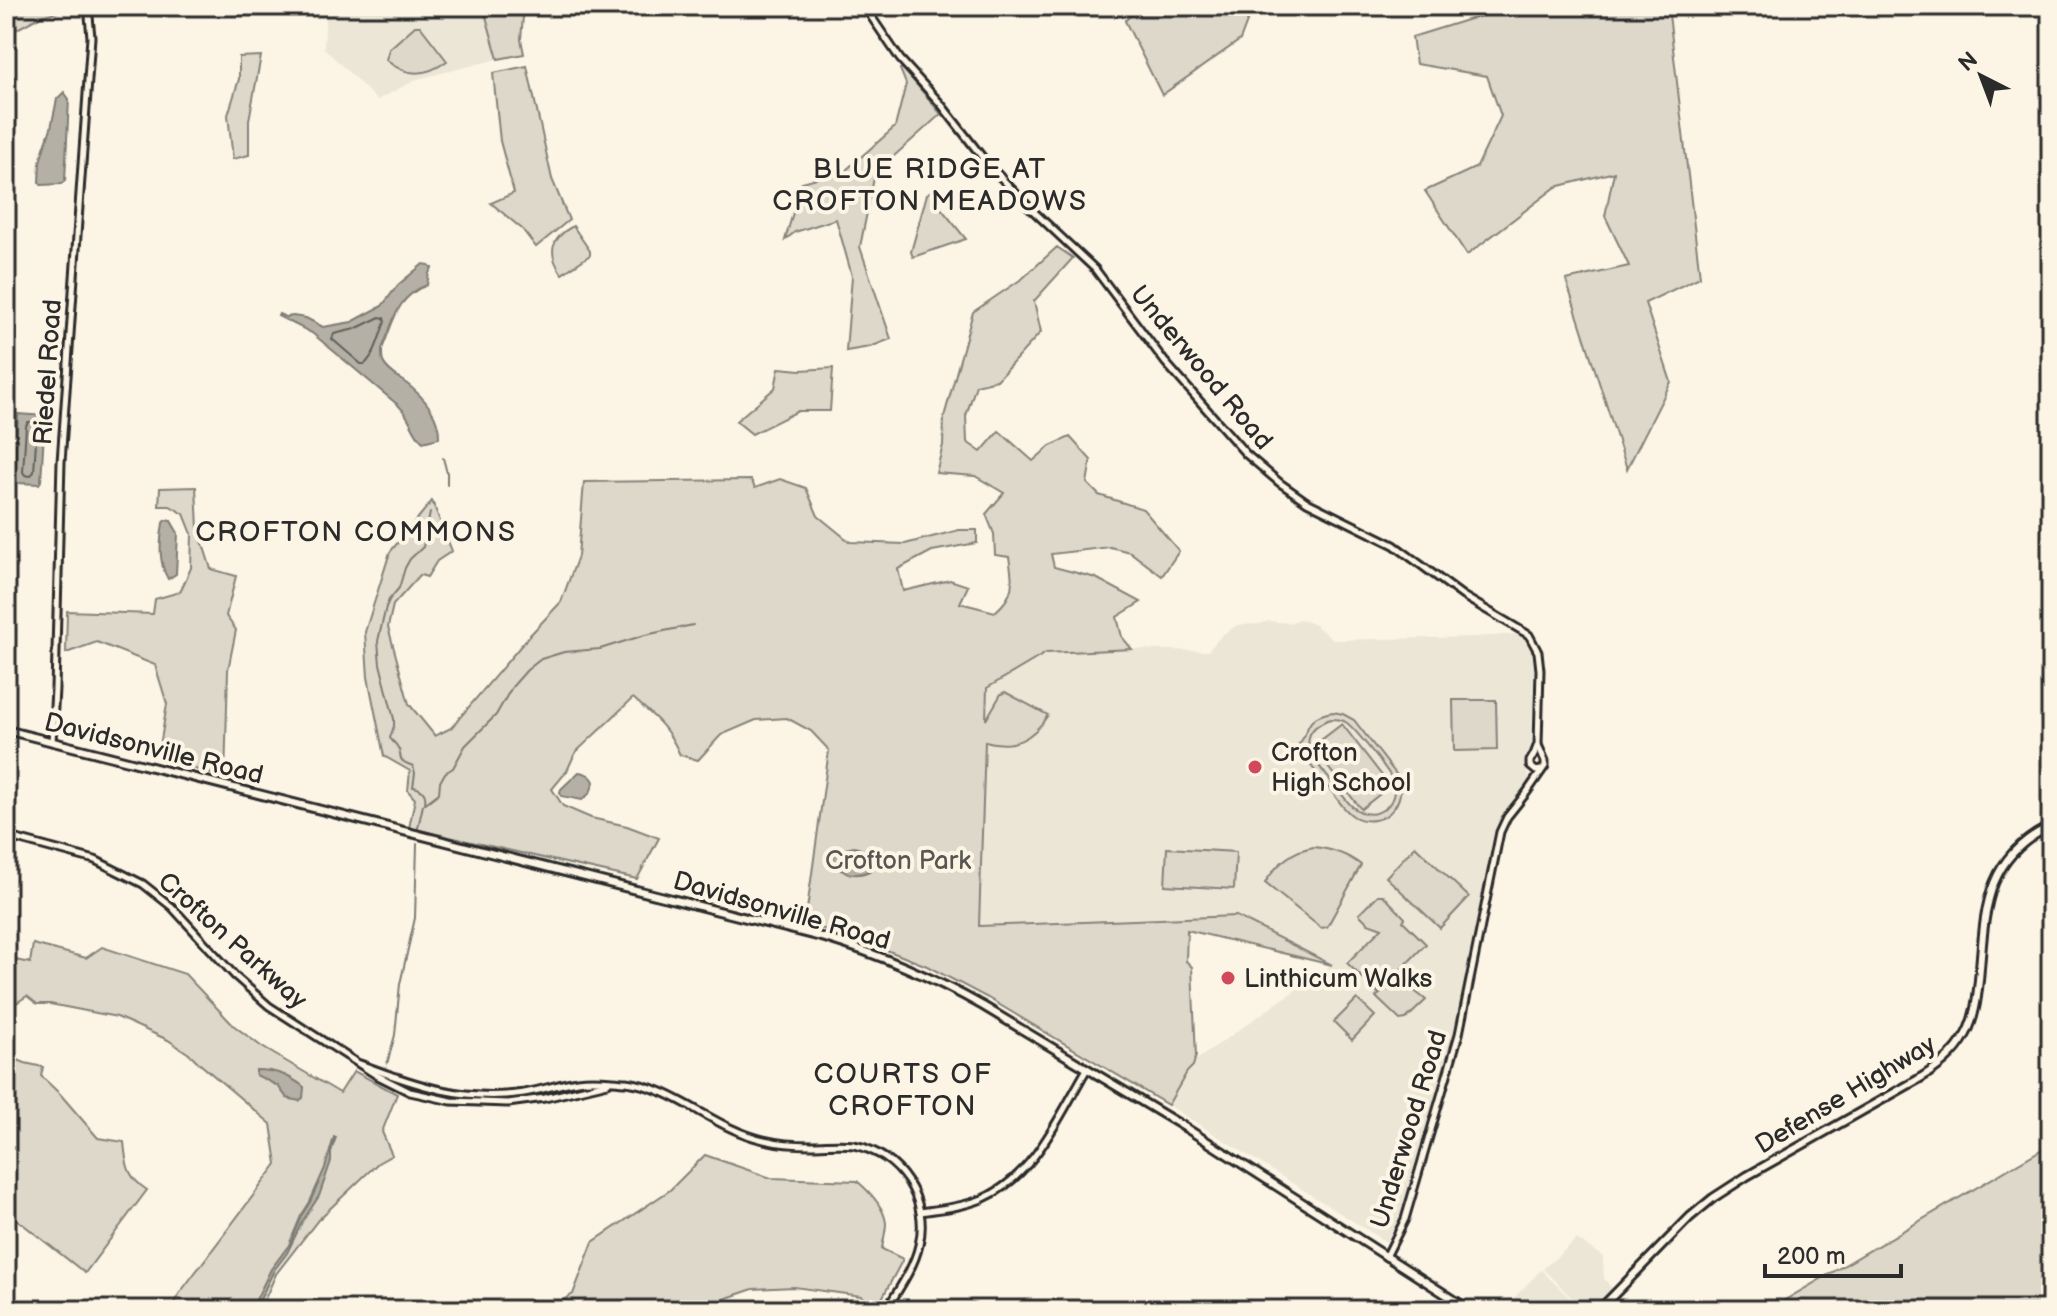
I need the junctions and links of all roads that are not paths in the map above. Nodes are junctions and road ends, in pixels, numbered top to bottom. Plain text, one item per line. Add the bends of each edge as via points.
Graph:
1 (88, 6) edge
2 (864, 6) edge
3 (6, 730) edge
4 (52, 742) junction
5 (1538, 744) junction
6 (1533, 757) junction
7 (1542, 757) junction
8 (1531, 768) junction
9 (1541, 770) junction
10 (1532, 785) junction
11 (2051, 826) edge
12 (6, 838) edge
13 (1087, 1069) junction
14 (920, 1212) junction
15 (1386, 1257) junction
16 (886, 1310) edge
17 (1470, 1310) edge
18 (1599, 1310) edge

1 - 4 street, Riedel Road via 91,37 61,462
2 - 5 street, Underwood Road via 900,59 986,162 1095,269 1165,362 1246,454 1307,502 1394,545 1470,601 1529,635 1539,660
3 - 4 main road, Davidsonville Road
4 - 13 main road, Davidsonville Road via 855,947 951,988
5 - 6 street, Underwood Road
5 - 7 street, Underwood Road
6 - 7 street
6 - 8 street
7 - 9 street
8 - 9 street
8 - 10 street
9 - 10 street, Underwood Road
10 - 15 street, Underwood Road via 1500,832 1459,1034 1405,1219
11 - 18 main road, Defense Highway via 2017,850 1993,883 1974,1013 1954,1052 1917,1080 1723,1191 1690,1217
12 - 14 street, Crofton Parkway via 95,860 143,884 269,1006 360,1064 426,1088 471,1095 525,1093 597,1079 638,1085 762,1140 867,1148 907,1179
13 - 14 street via 1018,1176 972,1203
13 - 15 main road, Davidsonville Road
14 - 16 street, Crofton Parkway via 916,1254
15 - 17 main road, Davidsonville Road

